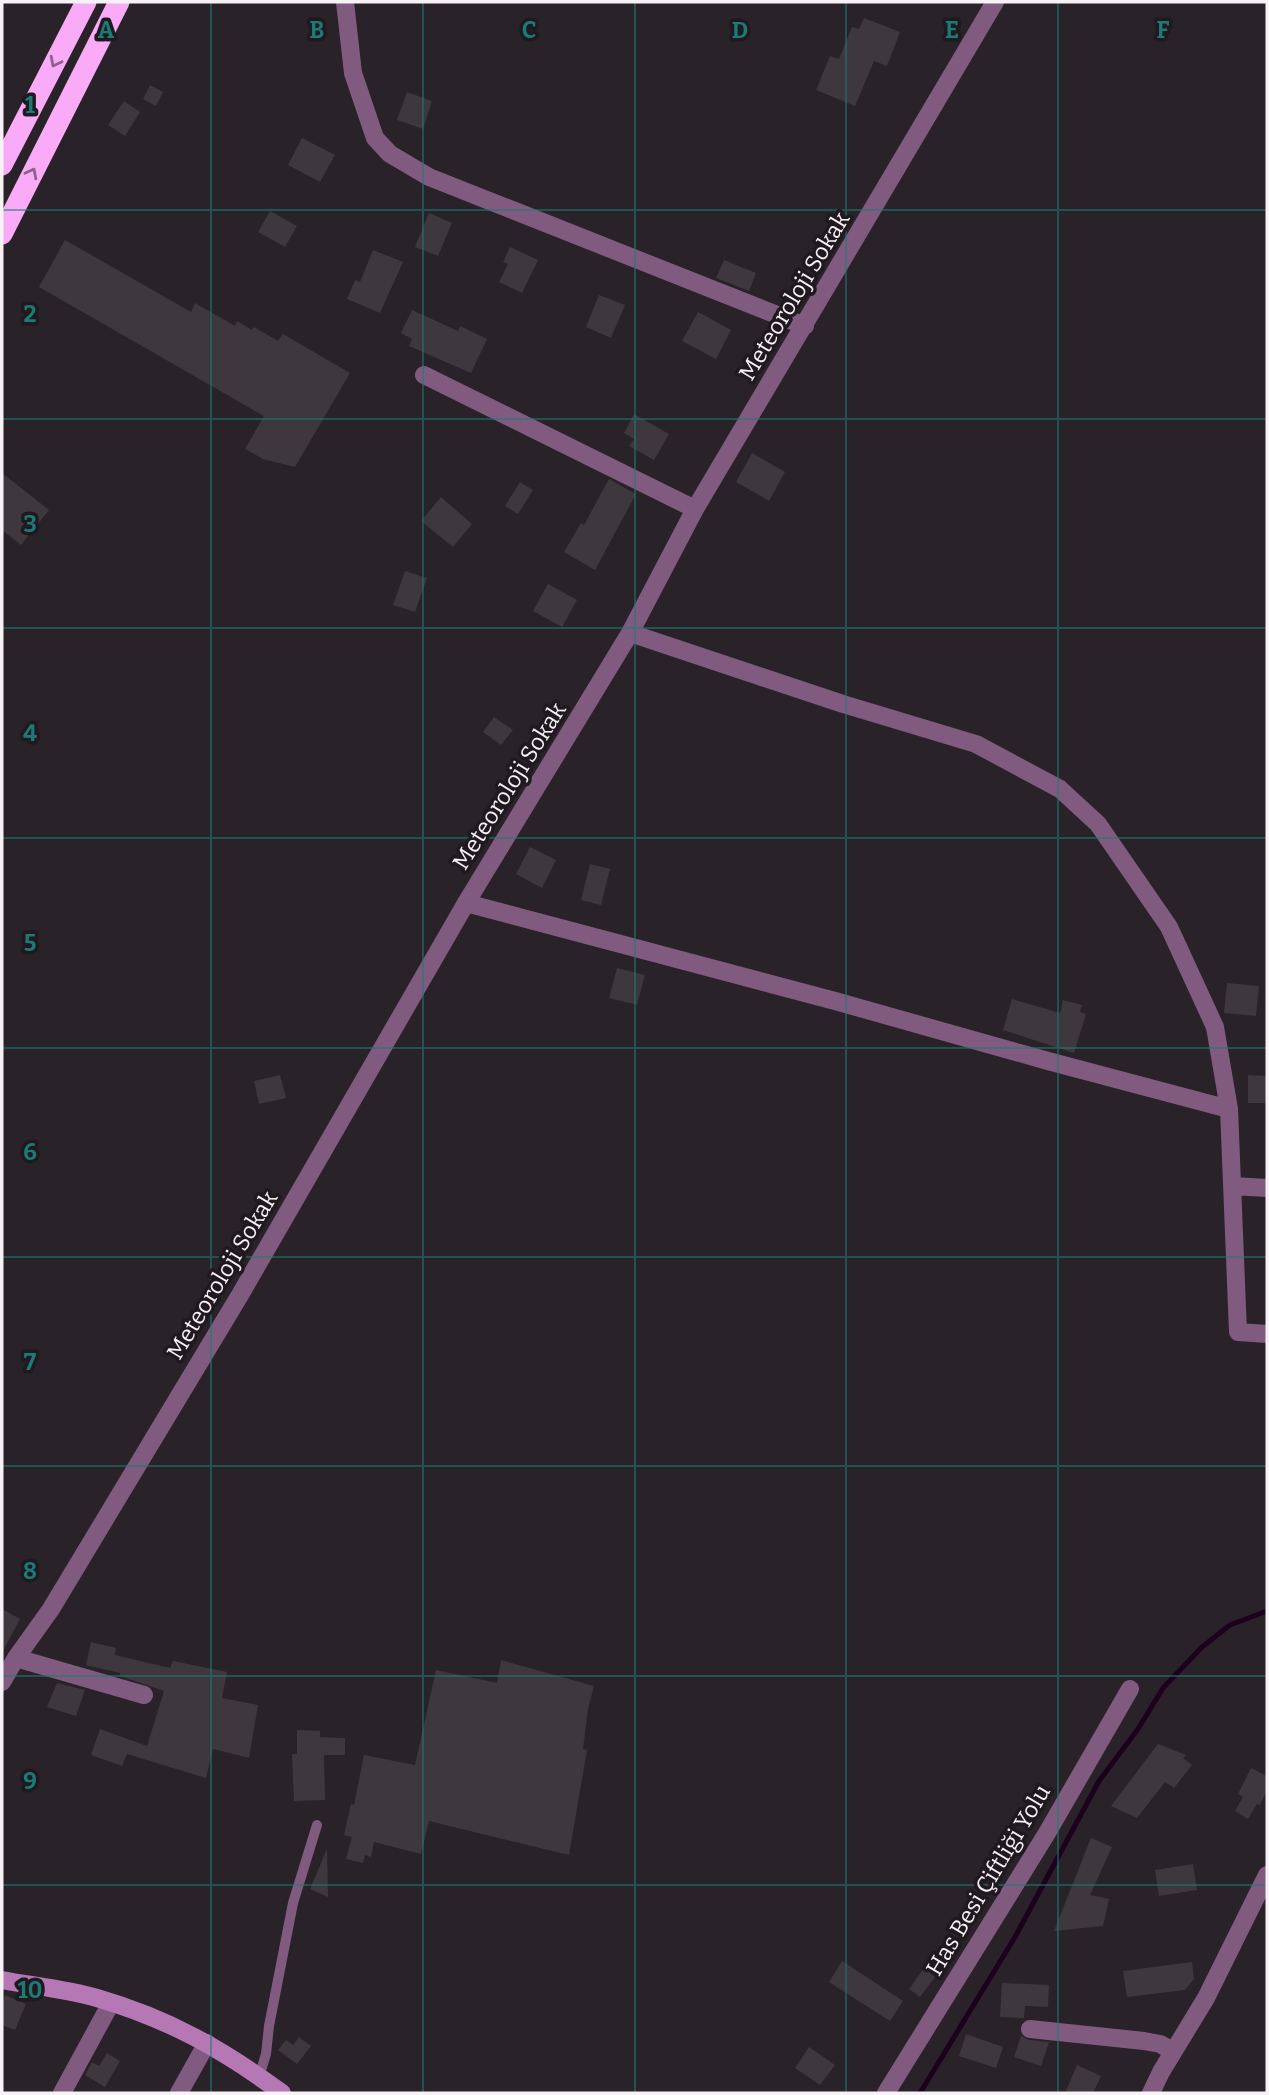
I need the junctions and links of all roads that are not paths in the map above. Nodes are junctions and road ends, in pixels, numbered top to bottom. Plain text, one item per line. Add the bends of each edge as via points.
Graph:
1 (86, 2) edge
2 (119, 2) edge
3 (345, 2) edge
4 (995, 2) edge
5 (2, 165) edge
6 (2, 234) edge
7 (805, 326) junction
8 (424, 375) dead end
9 (695, 509) junction
10 (631, 633) junction
11 (466, 903) junction
12 (1230, 1109) junction
13 (1233, 1186) junction
14 (1267, 1188) edge
15 (1267, 1334) edge
16 (16, 1658) junction
17 (2, 1682) edge
18 (1130, 1689) dead end
19 (144, 1695) dead end
20 (317, 1825) dead end
21 (1267, 1875) edge
22 (4, 1985) edge
23 (111, 2003) junction
24 (1030, 2029) dead end
25 (207, 2043) junction
26 (1173, 2051) junction
27 (259, 2077) junction
28 (62, 2093) edge
29 (179, 2093) edge
30 (282, 2093) edge
31 (886, 2093) edge
32 (1151, 2093) edge

1 -> 5 highway
6 -> 2 highway
3 - 7 street via 356,84 375,138 390,154 429,177
4 - 7 street, Meteoroloji Sokak
7 - 9 street, Meteoroloji Sokak
8 - 9 street
9 - 10 street, Meteoroloji Sokak
10 - 11 street, Meteoroloji Sokak
10 - 12 street via 976,744 1060,789 1098,824 1169,926 1215,1027
11 - 12 street
11 - 16 street, Meteoroloji Sokak via 240,1295 61,1593
12 - 13 street
13 - 14 street
13 - 15 street via 1238,1332
16 - 17 street, Meteoroloji Sokak
16 - 19 street
18 - 31 street, Has Besi Çiftliği Yolu
20 - 27 lane via 293,1903
21 - 26 street via 1206,1998
22 - 23 street
23 - 25 street via 154,2017
23 - 28 street
24 - 26 street via 1144,2041
25 - 27 street
25 - 29 street
26 - 32 street
27 - 30 street

